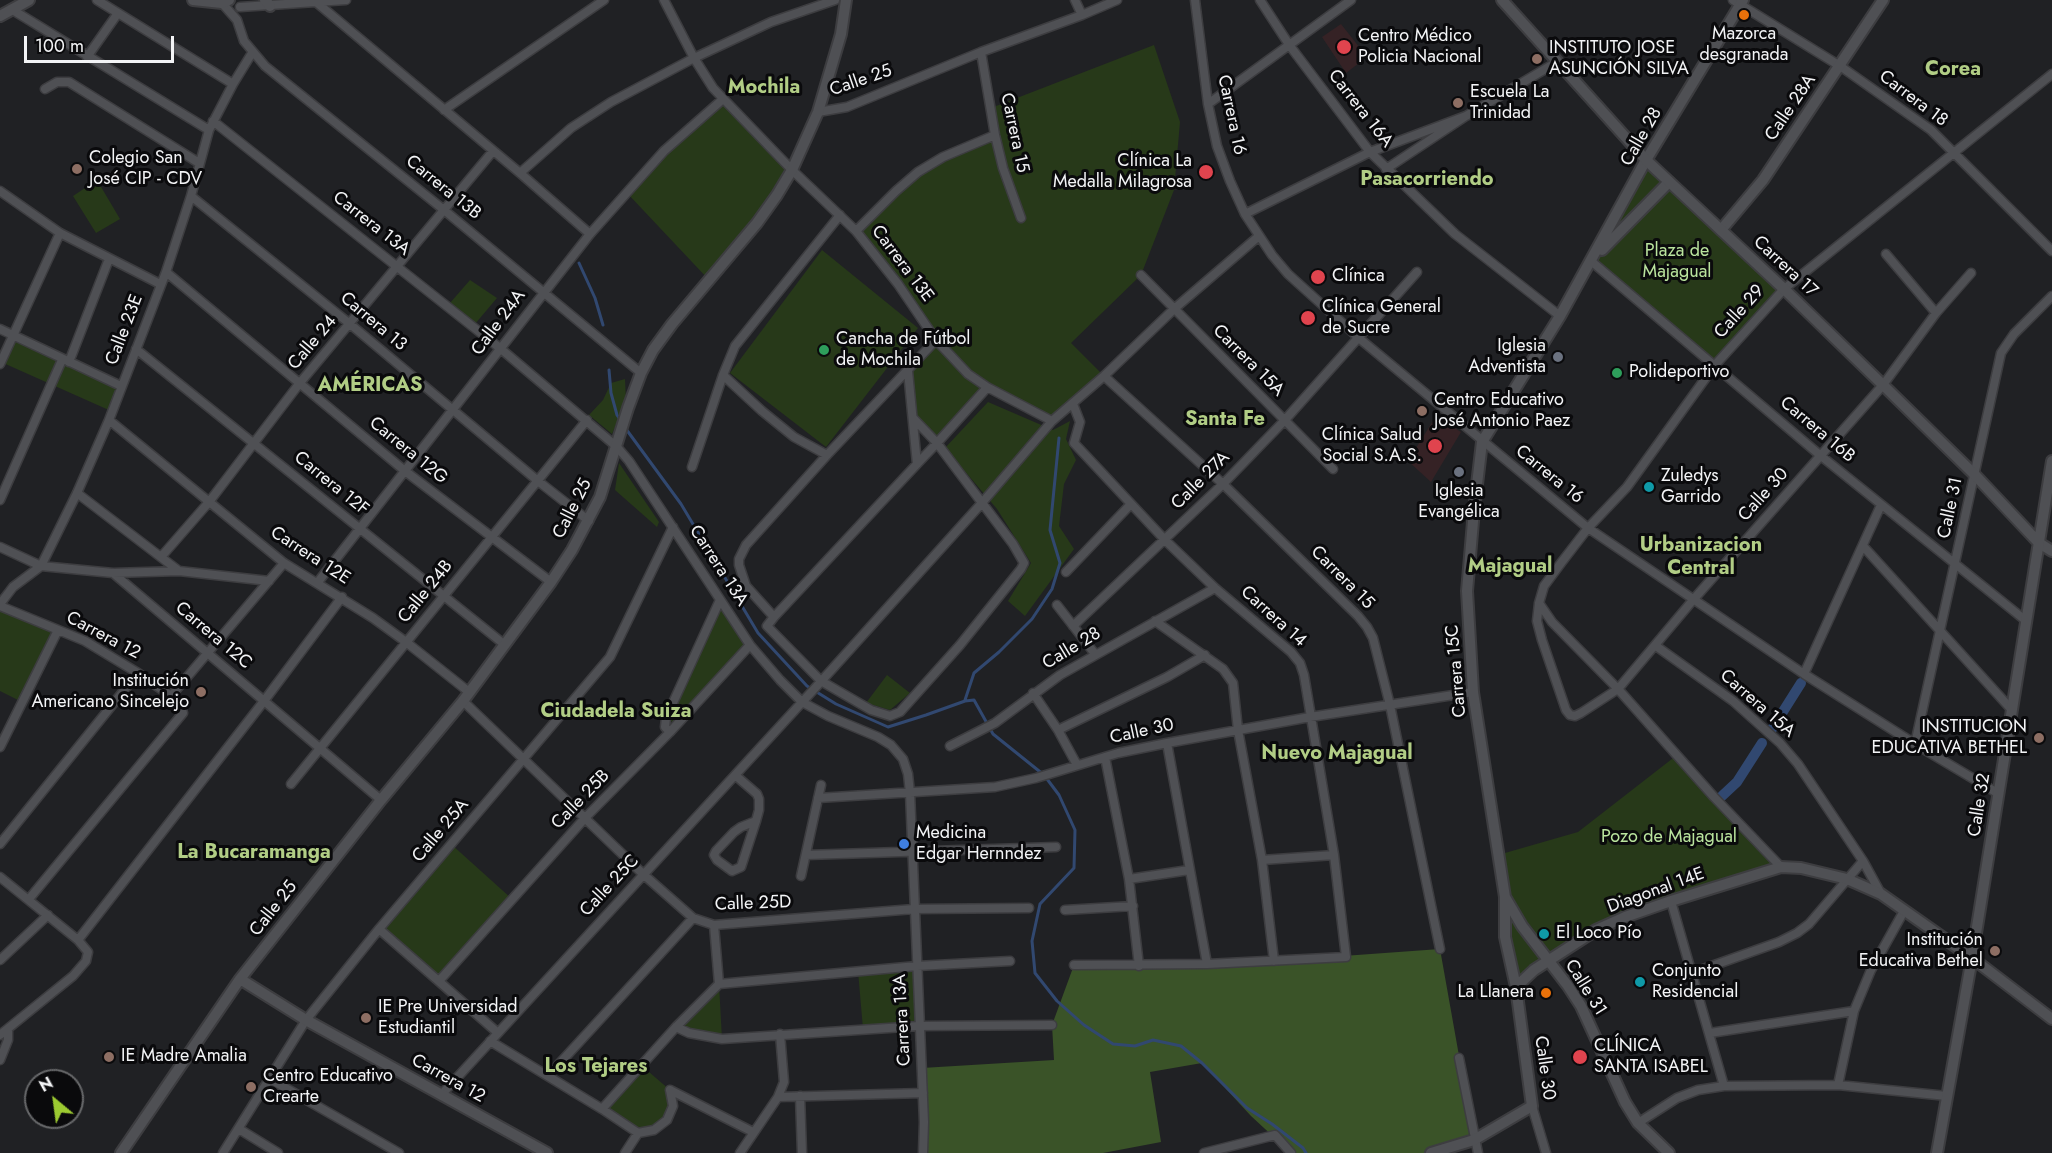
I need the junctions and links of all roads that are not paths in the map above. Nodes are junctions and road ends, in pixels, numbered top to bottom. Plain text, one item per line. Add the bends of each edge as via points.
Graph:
1 (29, 0) edge
2 (97, 0) edge
3 (193, 0) edge
4 (346, 0) edge
5 (604, 0) edge
6 (663, 0) edge
7 (835, 0) edge
8 (846, 0) edge
9 (1075, 0) edge
10 (1117, 0) edge
11 (1195, 0) edge
12 (1260, 0) edge
13 (1351, 0) edge
14 (1502, 0) edge
15 (1883, 0) edge
16 (206, 1) edge
17 (225, 1) edge
18 (1739, 1) edge
19 (316, 2) junction
20 (268, 3) edge
21 (241, 4) edge
22 (11, 9) junction
23 (118, 13) junction
24 (1082, 15) junction
25 (0, 16) edge
26 (237, 20) junction
27 (1290, 46) junction
28 (981, 52) junction
29 (252, 53) junction
30 (87, 57) junction
31 (694, 57) junction
32 (1557, 62) junction
33 (1840, 66) junction
34 (2052, 74) edge
35 (233, 84) junction
36 (45, 89) dead end
37 (723, 99) junction
38 (1208, 104) junction
39 (444, 110) junction
40 (818, 112) junction
41 (1466, 116) junction
42 (213, 121) junction
43 (209, 130) junction
44 (995, 135) junction
45 (493, 151) junction
46 (1370, 152) junction
47 (1955, 152) junction
48 (1646, 160) junction
49 (199, 163) junction
50 (1386, 169) junction
51 (792, 170) junction
52 (520, 172) junction
53 (1669, 182) junction
54 (0, 191) edge
55 (191, 196) junction
56 (444, 210) junction
57 (1245, 214) junction
58 (840, 215) junction
59 (1021, 218) dead end
60 (1721, 230) junction
61 (856, 231) junction
62 (60, 233) junction
63 (590, 234) junction
64 (1259, 236) junction
65 (2052, 251) edge
66 (1886, 254) dead end
67 (109, 259) junction
68 (1591, 261) junction
69 (398, 266) junction
70 (166, 272) junction
71 (1417, 272) dead end
72 (1971, 273) dead end
73 (1141, 274) dead end
74 (160, 284) junction
75 (1784, 288) junction
76 (543, 292) junction
77 (2052, 296) edge
78 (1174, 309) junction
79 (1936, 313) junction
80 (1560, 316) junction
81 (350, 324) junction
82 (0, 329) edge
83 (12, 336) junction
84 (936, 339) junction
85 (1360, 339) junction
86 (136, 349) junction
87 (501, 349) junction
88 (66, 361) junction
89 (0, 364) edge
90 (1715, 365) junction
91 (908, 371) junction
92 (641, 373) junction
93 (723, 375) junction
94 (1104, 376) junction
95 (299, 384) junction
96 (1883, 385) junction
97 (121, 386) junction
98 (987, 387) junction
99 (1073, 404) junction
100 (452, 410) junction
101 (913, 418) junction
102 (109, 420) junction
103 (587, 420) junction
104 (1052, 421) junction
105 (1284, 421) junction
106 (1482, 441) junction
107 (254, 442) junction
108 (936, 443) junction
109 (617, 447) junction
110 (827, 455) junction
111 (1821, 456) junction
112 (2052, 461) edge
113 (917, 464) junction
114 (692, 467) dead end
115 (1333, 469) dead end
116 (405, 471) junction
117 (1975, 475) junction
118 (538, 481) junction
119 (1223, 484) junction
120 (77, 493) junction
121 (0, 500) edge
122 (208, 502) junction
123 (981, 504) junction
124 (1130, 505) junction
125 (1881, 505) junction
126 (589, 520) junction
127 (673, 526) junction
128 (359, 528) junction
129 (1588, 528) junction
130 (492, 537) junction
131 (1165, 540) junction
132 (2039, 543) junction
133 (1863, 546) junction
134 (0, 547) edge
135 (2052, 551) edge
136 (160, 557) junction
137 (284, 563) junction
138 (1956, 564) junction
139 (41, 566) junction
140 (179, 571) junction
141 (1066, 572) dead end
142 (112, 573) junction
143 (269, 581) junction
144 (318, 582) junction
145 (551, 582) junction
146 (1215, 588) junction
147 (444, 596) junction
148 (342, 597) junction
149 (720, 600) junction
150 (1693, 600) junction
151 (1539, 603) junction
152 (0, 605) edge
153 (1057, 605) dead end
154 (774, 617) junction
155 (2025, 620) junction
156 (1155, 621) junction
157 (1073, 626) junction
158 (58, 630) junction
159 (1941, 633) junction
160 (406, 642) junction
161 (505, 645) junction
162 (750, 645) junction
163 (1656, 646) junction
164 (208, 654) junction
165 (1095, 654) junction
166 (1205, 655) junction
167 (138, 673) junction
168 (1804, 674) junction
169 (819, 684) junction
170 (1618, 689) junction
171 (1473, 692) junction
172 (1033, 693) junction
173 (171, 696) junction
174 (466, 697) junction
175 (805, 699) junction
176 (264, 701) junction
177 (1390, 705) junction
178 (2012, 710) junction
179 (1310, 717) junction
180 (1058, 730) junction
181 (1238, 730) junction
182 (670, 732) junction
183 (1167, 743) junction
184 (1915, 744) junction
185 (0, 747) edge
186 (950, 747) dead end
187 (320, 749) junction
188 (1105, 757) junction
189 (524, 760) junction
190 (1077, 765) junction
191 (735, 775) junction
192 (291, 784) dead end
193 (821, 785) dead end
194 (910, 793) junction
195 (1999, 794) junction
196 (818, 798) junction
197 (381, 800) junction
198 (585, 818) junction
199 (756, 821) junction
200 (0, 844) edge
201 (1056, 847) dead end
202 (911, 851) junction
203 (806, 855) junction
204 (1334, 855) junction
205 (1262, 860) junction
206 (1863, 861) junction
207 (1781, 867) junction
208 (1189, 870) junction
209 (643, 874) junction
210 (801, 876) dead end
211 (1129, 879) junction
212 (1847, 879) junction
213 (1, 880) edge
214 (1881, 894) junction
215 (1505, 897) junction
216 (29, 900) junction
217 (1671, 901) junction
218 (1133, 906) junction
219 (1029, 908) dead end
220 (914, 909) junction
221 (1065, 910) dead end
222 (1904, 910) junction
223 (48, 915) junction
224 (693, 918) junction
225 (714, 925) junction
226 (379, 929) junction
227 (1528, 934) junction
228 (1505, 937) junction
229 (78, 940) junction
230 (1440, 949) dead end
231 (1972, 958) junction
232 (0, 960) edge
233 (1274, 961) junction
234 (1549, 961) junction
235 (1010, 962) dead end
236 (1207, 964) junction
237 (1074, 965) dead end
238 (917, 966) junction
239 (1140, 966) junction
240 (1692, 973) junction
241 (240, 979) junction
242 (439, 981) junction
243 (719, 984) junction
244 (1516, 987) junction
245 (1854, 1011) junction
246 (2052, 1019) edge
247 (306, 1020) junction
248 (1052, 1025) dead end
249 (920, 1026) junction
250 (676, 1027) junction
251 (8, 1029) junction
252 (498, 1033) junction
253 (780, 1034) junction
254 (1710, 1034) junction
255 (0, 1035) edge
256 (490, 1041) junction
257 (1459, 1058) dead end
258 (0, 1060) edge
259 (548, 1076) junction
260 (270, 1079) junction
261 (1838, 1085) junction
262 (1725, 1086) junction
263 (923, 1093) junction
264 (442, 1094) junction
265 (800, 1096) junction
266 (1947, 1096) junction
267 (778, 1097) junction
268 (1532, 1106) junction
269 (602, 1109) junction
270 (1638, 1123) junction
271 (239, 1129) junction
272 (753, 1132) junction
273 (638, 1133) junction
274 (1474, 1140) junction
275 (539, 1151) edge
276 (121, 1153) edge
277 (223, 1153) edge
278 (278, 1153) edge
279 (399, 1153) edge
280 (625, 1153) edge
281 (740, 1153) edge
282 (802, 1153) edge
283 (924, 1153) edge
284 (1204, 1153) edge
285 (1291, 1153) edge
286 (1431, 1153) edge
287 (1478, 1153) edge
288 (1546, 1153) edge
289 (1669, 1153) edge
290 (1937, 1153) edge

1 - 22 street
2 - 23 street
3 - 16 street
4 - 19 street
5 - 39 street
6 - 31 street, Carrera 13E
7 - 31 street via 771,22
8 - 40 street via 841,34
9 - 24 street
10 - 24 street, Calle 25
11 - 38 street, Carrera 16
12 - 27 street, Carrera 16A
13 - 27 street
14 - 32 street, Carrera 17
15 - 33 street, Calle 28A
16 - 17 street
17 - 26 street, Carrera 13B
18 - 33 street, Carrera 18
18 - 48 street, Calle 28
19 - 20 street
19 - 39 street
20 - 21 street
21 - 26 street
22 - 25 street
22 - 30 street
23 - 30 street
23 - 35 street
24 - 28 street, Calle 25
26 - 29 street, Carrera 13B
27 - 38 street
27 - 46 street, Carrera 16A
28 - 40 street, Calle 25 via 847,107
28 - 44 street, Carrera 15
29 - 35 street, Calle 23E
29 - 56 street, Carrera 13B
30 - 43 street
31 - 37 street, Carrera 13E
31 - 52 street via 571,128
32 - 41 street
32 - 48 street, Carrera 17
33 - 47 street, Carrera 18 via 1906,111
33 - 60 street, Calle 28A via 1763,180
34 - 47 street, Calle 29
35 - 42 street, Calle 23E
36 - 49 street via 57,82 69,82
37 - 51 street, Carrera 13E
37 - 63 street, Calle 24A via 664,151
38 - 57 street, Carrera 16 via 1217,146
39 - 45 street
40 - 51 street, Calle 25
41 - 46 street
41 - 50 street
42 - 43 street, Calle 23E
42 - 69 street, Carrera 13A
43 - 49 street, Calle 23E
44 - 59 street, Carrera 15
44 - 61 street via 918,172
45 - 52 street
45 - 56 street, Calle 24
46 - 50 street, Carrera 16A
46 - 57 street
47 - 65 street, Carrera 18
47 - 75 street, Calle 29
48 - 53 street, Carrera 17
48 - 68 street, Calle 28
49 - 55 street, Calle 23E
50 - 80 street, Carrera 16A via 1455,234
51 - 58 street, Carrera 13E
51 - 92 street, Calle 25 via 757,223 672,324
52 - 63 street
53 - 60 street, Carrera 17
53 - 68 street, Calle 28
54 - 62 street
55 - 70 street, Calle 23E
55 - 81 street, Carrera 13
56 - 69 street, Calle 24
56 - 76 street, Carrera 13B
57 - 64 street, Carrera 16
58 - 61 street, Carrera 13E
58 - 93 street via 735,346
60 - 75 street, Carrera 17
61 - 84 street, Carrera 13E
62 - 67 street
62 - 83 street
63 - 76 street, Calle 24A
64 - 78 street
64 - 85 street, Carrera 16 via 1288,274
66 - 79 street
67 - 74 street
67 - 88 street
68 - 80 street, Calle 28
68 - 90 street, Carrera 16B
69 - 81 street, Calle 24
69 - 87 street, Carrera 13A
70 - 74 street, Calle 23E
70 - 95 street, Carrera 12G
71 - 85 street, Calle 27A
72 - 79 street, Calle 30
73 - 78 street, Carrera 15A
74 - 86 street, Calle 23E
75 - 90 street, Calle 29
75 - 96 street, Carrera 17
76 - 87 street, Calle 24A
76 - 92 street, Carrera 13B
77 - 117 street, Calle 31 via 2001,353
78 - 94 street
78 - 105 street, Carrera 15A
79 - 96 street, Calle 30
80 - 106 street, Calle 28
81 - 95 street, Calle 24
81 - 100 street, Carrera 13
82 - 83 street
83 - 88 street
83 - 89 street
84 - 91 street
84 - 98 street, Carrera 13E via 968,374
85 - 105 street, Calle 27A
85 - 106 street, Carrera 16
86 - 97 street, Calle 23E
86 - 107 street, Carrera 12F
87 - 100 street, Calle 24A
87 - 103 street, Carrera 13A
88 - 97 street
88 - 121 street
90 - 111 street, Carrera 16B
90 - 129 street, Calle 29 via 1627,487
91 - 101 street
91 - 110 street
92 - 109 street, Calle 25
93 - 110 street via 794,437
93 - 114 street
94 - 99 street
94 - 119 street, Carrera 15
95 - 107 street, Calle 24
95 - 116 street, Carrera 12G
96 - 111 street, Calle 30
96 - 117 street, Carrera 17
97 - 102 street, Calle 23E
98 - 104 street, Carrera 13E
98 - 108 street
99 - 104 street
99 - 124 street, Carrera 14 via 1080,422 1074,443
100 - 116 street, Calle 24A
100 - 118 street, Carrera 13
101 - 108 street
101 - 113 street
102 - 120 street, Calle 23E
102 - 122 street, Carrera 12E
103 - 109 street, Carrera 13A
103 - 118 street, Calle 24B
104 - 123 street, Calle 25C
105 - 115 street, Carrera 15A
105 - 119 street, Calle 27A
106 - 129 street, Carrera 16
106 - 171 street, Carrera 15C via 1467,591
107 - 122 street, Calle 24
107 - 128 street, Carrera 12F
108 - 113 street
108 - 123 street
109 - 126 street, Calle 25
109 - 127 street, Carrera 13A
110 - 154 street via 746,545 739,559 746,586
111 - 125 street, Carrera 16B
111 - 150 street, Calle 30
112 - 132 street, Calle 32
113 - 154 street
116 - 128 street, Calle 24A
116 - 130 street, Carrera 12G
117 - 132 street, Carrera 17
117 - 138 street, Calle 31
118 - 126 street, Carrera 13
118 - 130 street, Calle 24B
119 - 131 street, Calle 27A
119 - 177 street, Carrera 15 via 1367,627
120 - 136 street
120 - 139 street, Calle 23E
122 - 136 street, Calle 24
122 - 137 street, Carrera 12E
123 - 169 street, Calle 25C
123 - 169 street via 1022,557 1023,566 953,654 894,716 871,710
124 - 131 street, Carrera 14
124 - 141 street
125 - 133 street
125 - 138 street, Carrera 16B
126 - 145 street, Calle 25
127 - 149 street, Carrera 13A
127 - 189 street, Calle 25A via 610,657
128 - 144 street, Calle 24A
128 - 147 street, Carrera 12F
129 - 150 street, Carrera 16
129 - 151 street, Calle 29 via 1544,586
130 - 145 street, Carrera 12G
130 - 147 street, Calle 24B
131 - 146 street, Carrera 14
131 - 157 street, Calle 27A
132 - 135 street, Carrera 17
132 - 155 street, Calle 32
133 - 159 street
133 - 168 street
134 - 139 street
136 - 140 street
137 - 143 street
137 - 144 street, Carrera 12E
138 - 155 street, Carrera 16B
138 - 159 street, Calle 31
139 - 142 street
139 - 152 street, Calle 23E via 13,587
140 - 142 street
140 - 143 street
142 - 164 street, Carrera 12C
143 - 164 street
144 - 148 street, Carrera 12E
145 - 161 street, Calle 25
146 - 156 street, Calle 28
146 - 179 street, Carrera 14 via 1300,663
147 - 160 street, Calle 24B
147 - 161 street, Carrera 12F
148 - 160 street, Carrera 12E
148 - 176 street
149 - 162 street, Carrera 13A
149 - 182 street via 666,718 665,727
150 - 163 street, Calle 30
150 - 168 street, Carrera 16
151 - 170 street
151 - 170 street, Calle 30 via 1537,621 1542,640 1570,715 1581,713
152 - 158 street, Carrera 12
153 - 157 street
154 - 169 street via 767,626
155 - 178 street, Calle 32
156 - 165 street, Calle 28
156 - 166 street
157 - 165 street
158 - 167 street, Carrera 12 via 85,641
158 - 185 street
159 - 178 street
159 - 184 street, Calle 31
160 - 174 street, Carrera 12E
160 - 187 street, Calle 24B
161 - 174 street, Calle 25
162 - 175 street, Carrera 13A via 780,680
162 - 182 street, Calle 25B
163 - 170 street, Calle 30
163 - 206 street, Carrera 15A via 1733,701 1780,743
164 - 173 street
164 - 176 street, Carrera 12C
165 - 172 street, Calle 28
166 - 180 street
166 - 181 street via 1233,683
167 - 173 street, Carrera 12
167 - 200 street
168 - 184 street, Carrera 16
169 - 175 street, Calle 25C
170 - 207 street
171 - 177 street, Calle 30
171 - 215 street, Carrera 15C
172 - 180 street
172 - 186 street, Calle 28 via 994,723
173 - 216 street, Carrera 12 via 180,703 181,716
174 - 189 street, Carrera 12E
174 - 197 street, Calle 25
175 - 191 street, Calle 25C
175 - 194 street, Carrera 13A via 828,716 891,745 903,759
176 - 187 street, Carrera 12C
176 - 229 street
177 - 179 street, Calle 30
177 - 230 street, Carrera 15
178 - 195 street, Calle 32
179 - 181 street, Calle 30
179 - 204 street, Carrera 14
180 - 190 street
181 - 183 street, Calle 30
181 - 205 street
182 - 198 street, Calle 25B
183 - 188 street, Calle 30
183 - 208 street
184 - 195 street, Carrera 16
187 - 192 street, Calle 24B
187 - 197 street, Carrera 12C
188 - 190 street, Calle 30
188 - 211 street
189 - 198 street, Carrera 12E
189 - 226 street, Calle 25A
190 - 194 street, Calle 30 via 995,787
191 - 199 street via 757,794
191 - 209 street, Calle 25C
193 - 196 street
194 - 196 street, Calle 30
194 - 202 street, Carrera 13A
195 - 231 street, Calle 32
196 - 203 street
197 - 241 street, Calle 25
198 - 209 street, Carrera 12E
198 - 242 street, Calle 25B
199 - 199 street via 741,867 732,871 714,855 734,832
201 - 202 street
202 - 203 street
202 - 220 street, Carrera 13A
203 - 210 street
204 - 205 street
204 - 233 street, Carrera 14 via 1346,957
205 - 233 street
206 - 212 street
206 - 214 street, Carrera 15A
207 - 212 street
207 - 217 street, Diagonal 14E
208 - 211 street
208 - 236 street
209 - 224 street, Carrera 12E
209 - 252 street, Calle 25C
211 - 218 street
212 - 214 street, Carrera 15A
212 - 240 street via 1797,933
213 - 216 street
214 - 222 street, Carrera 15A
215 - 227 street, Carrera 15C
215 - 228 street, Carrera 15C
216 - 223 street
217 - 234 street, Diagonal 14E via 1596,930
217 - 240 street
218 - 221 street
218 - 239 street
219 - 220 street, Calle 25D
220 - 225 street, Calle 25D
220 - 238 street, Carrera 13A
222 - 231 street, Carrera 15A
222 - 245 street
223 - 229 street
223 - 232 street
224 - 225 street, Calle 25D
224 - 259 street, Calle 25D
225 - 243 street
226 - 242 street
226 - 247 street, Calle 25A
227 - 228 street
227 - 234 street, Carrera 15C
228 - 244 street, Carrera 15C
229 - 251 street via 88,952 86,961
231 - 246 street, Carrera 15A
231 - 266 street, Calle 32
233 - 236 street
234 - 244 street, Diagonal 14E
234 - 270 street, Calle 31 via 1581,1006
235 - 238 street
236 - 239 street
237 - 239 street
238 - 243 street
238 - 249 street, Carrera 13A
240 - 254 street
241 - 247 street, Carrera 12
241 - 276 street, Calle 25
242 - 252 street
243 - 250 street
244 - 268 street, Calle 30
245 - 254 street
245 - 261 street
247 - 260 street, Calle 25A
247 - 264 street, Carrera 12
248 - 249 street
249 - 253 street
249 - 263 street, Carrera 13A
250 - 253 street via 722,1039
250 - 269 street
251 - 255 street
251 - 258 street
252 - 256 street, Calle 25C
253 - 267 street via 784,1082
254 - 262 street
256 - 259 street
256 - 264 street, Calle 25C
257 - 274 street
259 - 269 street
260 - 271 street, Calle 25A
260 - 279 street
261 - 262 street
261 - 266 street
262 - 270 street via 1677,1098
263 - 265 street
263 - 283 street, Carrera 13A
264 - 275 street, Carrera 12
265 - 267 street
265 - 282 street
266 - 290 street, Calle 32
267 - 272 street
268 - 274 street
268 - 288 street, Calle 30
269 - 273 street
270 - 289 street, Calle 31
271 - 277 street, Calle 25A
271 - 278 street
272 - 273 street via 670,1090 673,1106 667,1120 654,1130
272 - 281 street
273 - 280 street
274 - 286 street
274 - 287 street
284 - 285 street via 1275,1136

